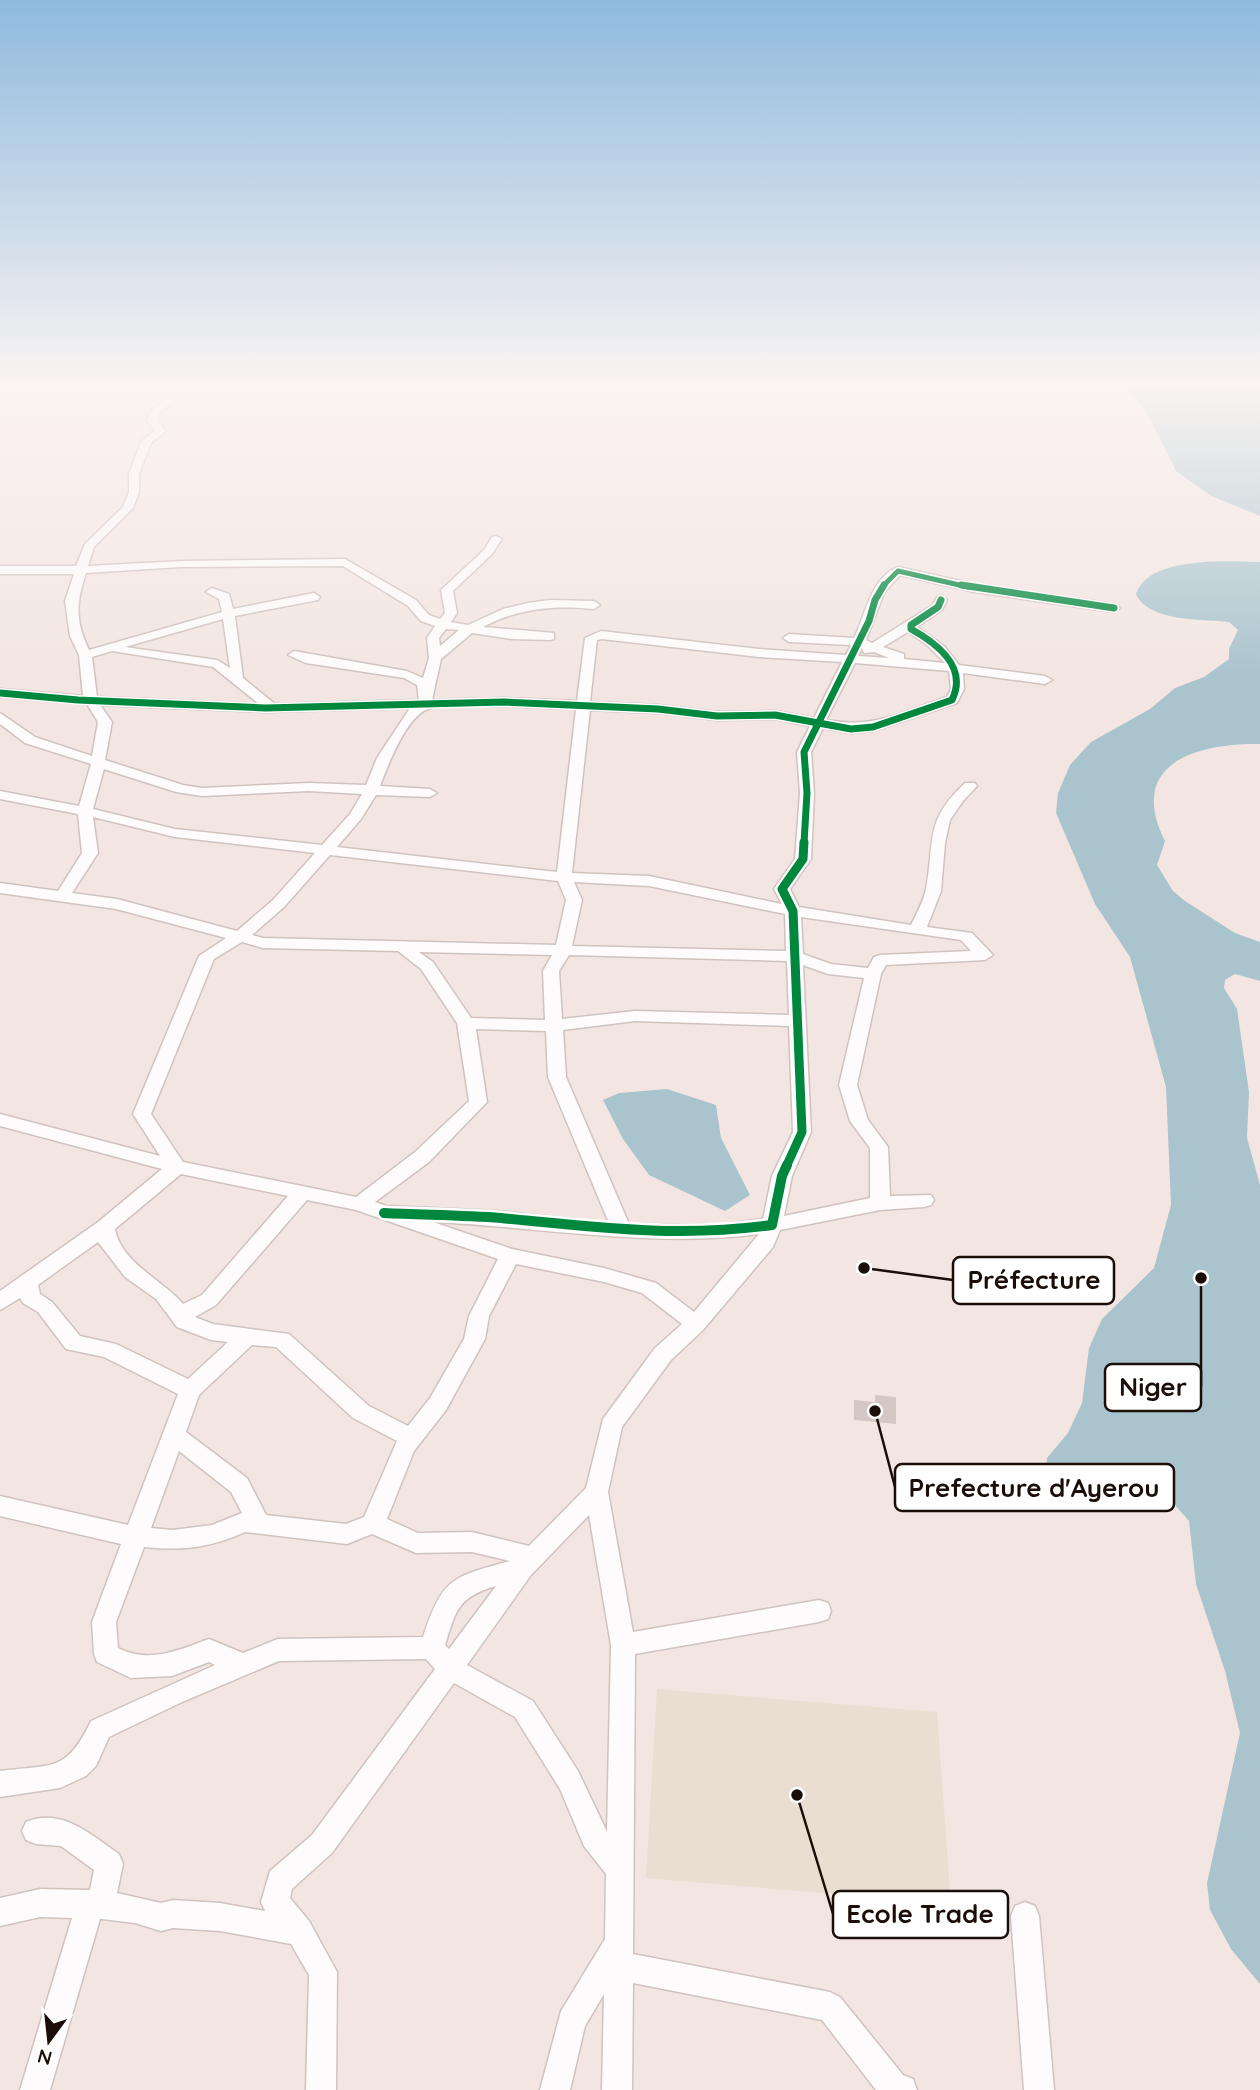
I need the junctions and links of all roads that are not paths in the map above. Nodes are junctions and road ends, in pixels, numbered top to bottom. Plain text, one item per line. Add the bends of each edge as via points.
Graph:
1 (134, 480) edge
2 (496, 539) dead end
3 (0, 570) edge
4 (79, 570) junction
5 (212, 592) dead end
6 (314, 597) dead end
7 (941, 600) dead end
8 (594, 605) dead end
9 (1114, 608) dead end
10 (451, 613) junction
11 (227, 614) junction
12 (481, 623) junction
13 (441, 624) junction
14 (911, 625) junction
15 (512, 635) junction
16 (550, 636) dead end
17 (789, 638) dead end
18 (858, 642) junction
19 (874, 648) junction
20 (110, 649) junction
21 (294, 654) dead end
22 (85, 655) junction
23 (435, 658) junction
24 (849, 659) junction
25 (926, 664) junction
26 (956, 669) junction
27 (1045, 680) dead end
28 (237, 682) junction
29 (0, 693) edge
30 (425, 700) junction
31 (91, 701) junction
32 (584, 707) junction
33 (271, 708) junction
34 (0, 717) edge
35 (821, 723) junction
36 (99, 762) junction
37 (970, 786) dead end
38 (372, 789) junction
39 (430, 793) dead end
40 (0, 795) edge
41 (85, 811) junction
42 (327, 849) junction
43 (564, 877) junction
44 (0, 888) edge
45 (62, 897) junction
46 (793, 911) junction
47 (917, 931) junction
48 (240, 937) junction
49 (400, 945) junction
50 (563, 951) junction
51 (794, 956) junction
52 (873, 974) junction
53 (797, 1021) junction
54 (466, 1023) junction
55 (555, 1024) junction
56 (0, 1120) edge
57 (177, 1167) junction
58 (302, 1193) junction
59 (924, 1200) dead end
60 (880, 1203) junction
61 (359, 1204) junction
62 (384, 1213) junction
63 (772, 1225) junction
64 (104, 1227) junction
65 (622, 1231) junction
66 (510, 1256) junction
67 (27, 1282) junction
68 (0, 1302) edge
69 (180, 1315) junction
70 (696, 1324) junction
71 (248, 1336) junction
72 (190, 1390) junction
73 (174, 1435) junction
74 (412, 1438) junction
75 (597, 1492) junction
76 (0, 1506) edge
77 (259, 1524) junction
78 (373, 1524) junction
79 (137, 1536) junction
80 (528, 1563) junction
81 (819, 1611) dead end
82 (623, 1645) junction
83 (432, 1648) junction
84 (243, 1665) junction
85 (451, 1669) junction
86 (0, 1784) edge
87 (36, 1831) dead end
88 (620, 1868) junction
89 (96, 1905) junction
90 (0, 1912) edge
91 (1025, 1916) dead end
92 (299, 1931) junction
93 (618, 1955) junction
94 (35, 2090) edge
95 (321, 2090) edge
96 (555, 2090) edge
97 (617, 2090) edge
98 (902, 2090) edge
99 (1039, 2090) edge

1 - 4 street via 128,508 89,546
2 - 10 street via 447,590
3 - 4 street
4 - 13 street via 345,562 412,603 425,618
4 - 22 street via 71,601 76,636
5 - 11 street via 225,597
6 - 11 street
7 - 14 street
8 - 12 street via 532,605
9 - 18 street via 974,588 898,571 885,580
10 - 12 street
10 - 13 street
11 - 20 street
11 - 28 street
12 - 13 street
12 - 15 street
12 - 15 street
12 - 23 street
13 - 23 street via 433,638
14 - 19 street
14 - 26 street via 932,640
15 - 16 street
17 - 18 street
18 - 19 street
18 - 24 street
19 - 24 street
19 - 25 street
20 - 22 street
20 - 28 street via 217,664
21 - 30 street via 306,660 407,675 423,683
22 - 31 street
23 - 30 street
24 - 25 street
24 - 32 street via 595,636 589,641
24 - 35 street
25 - 26 street
26 - 27 street
26 - 35 street via 958,679 951,700 863,729
28 - 33 street
29 - 31 street
30 - 32 street
30 - 33 street
30 - 38 street via 401,729
31 - 33 street
31 - 36 street via 105,722
32 - 35 street via 775,715
32 - 43 street
34 - 36 street via 30,740
35 - 46 street via 804,752 803,859 782,889
36 - 38 street via 202,792
36 - 41 street
37 - 47 street via 953,800 936,838 934,887
38 - 39 street
38 - 42 street
40 - 41 street
41 - 42 street via 175,833
41 - 45 street via 90,853
42 - 43 street
42 - 48 street via 279,903
43 - 46 street via 649,881
43 - 50 street via 574,900
44 - 45 street
45 - 48 street via 117,904
46 - 47 street
46 - 51 street
47 - 52 street via 966,936 985,955 880,960
48 - 49 street via 263,943
48 - 57 street via 207,956 142,1114
49 - 50 street
49 - 54 street via 426,966
50 - 51 street
50 - 55 street via 551,971
51 - 52 street via 828,969
51 - 53 street
52 - 60 street via 848,1085 859,1121 879,1147
53 - 55 street via 635,1016
53 - 63 street via 802,1132 782,1176
54 - 55 street
54 - 61 street via 478,1102 422,1157
55 - 65 street via 557,1077
56 - 57 street
57 - 58 street
57 - 64 street
58 - 61 street
58 - 69 street via 209,1300
59 - 60 street
60 - 63 street
61 - 62 street
62 - 65 street via 498,1218
62 - 66 street
63 - 65 street via 720,1232
63 - 70 street via 766,1242
64 - 67 street
64 - 69 street via 107,1240 132,1272 163,1294
66 - 70 street via 649,1288
66 - 74 street via 479,1316 474,1339 438,1405
67 - 68 street
67 - 72 street via 30,1298 45,1307 73,1343 109,1350
69 - 71 street via 211,1332
70 - 75 street via 663,1354 611,1425
71 - 72 street
71 - 74 street via 282,1340 361,1412
72 - 73 street
73 - 77 street via 239,1485
73 - 79 street
74 - 78 street
75 - 80 street
75 - 82 street
76 - 79 street
77 - 78 street via 347,1534
77 - 79 street via 243,1522 215,1535 173,1540
78 - 80 street via 416,1543 472,1542
79 - 84 street via 104,1622 106,1654 131,1667 172,1665 209,1650
80 - 83 street via 466,1584 445,1608
80 - 85 street
81 - 82 street
82 - 88 street
83 - 84 street via 278,1650
83 - 85 street
84 - 86 street via 100,1729 77,1767 60,1775
85 - 88 street via 524,1709 569,1780 594,1836
85 - 92 street via 322,1844 280,1881 275,1902
87 - 89 street via 66,1833 109,1864
88 - 93 street
89 - 90 street via 40,1903
89 - 92 street via 161,1917 173,1913 220,1917
89 - 94 street
91 - 99 street
92 - 95 street via 323,1972
93 - 96 street via 571,2021
93 - 97 street
93 - 98 street via 830,2007 893,2087

